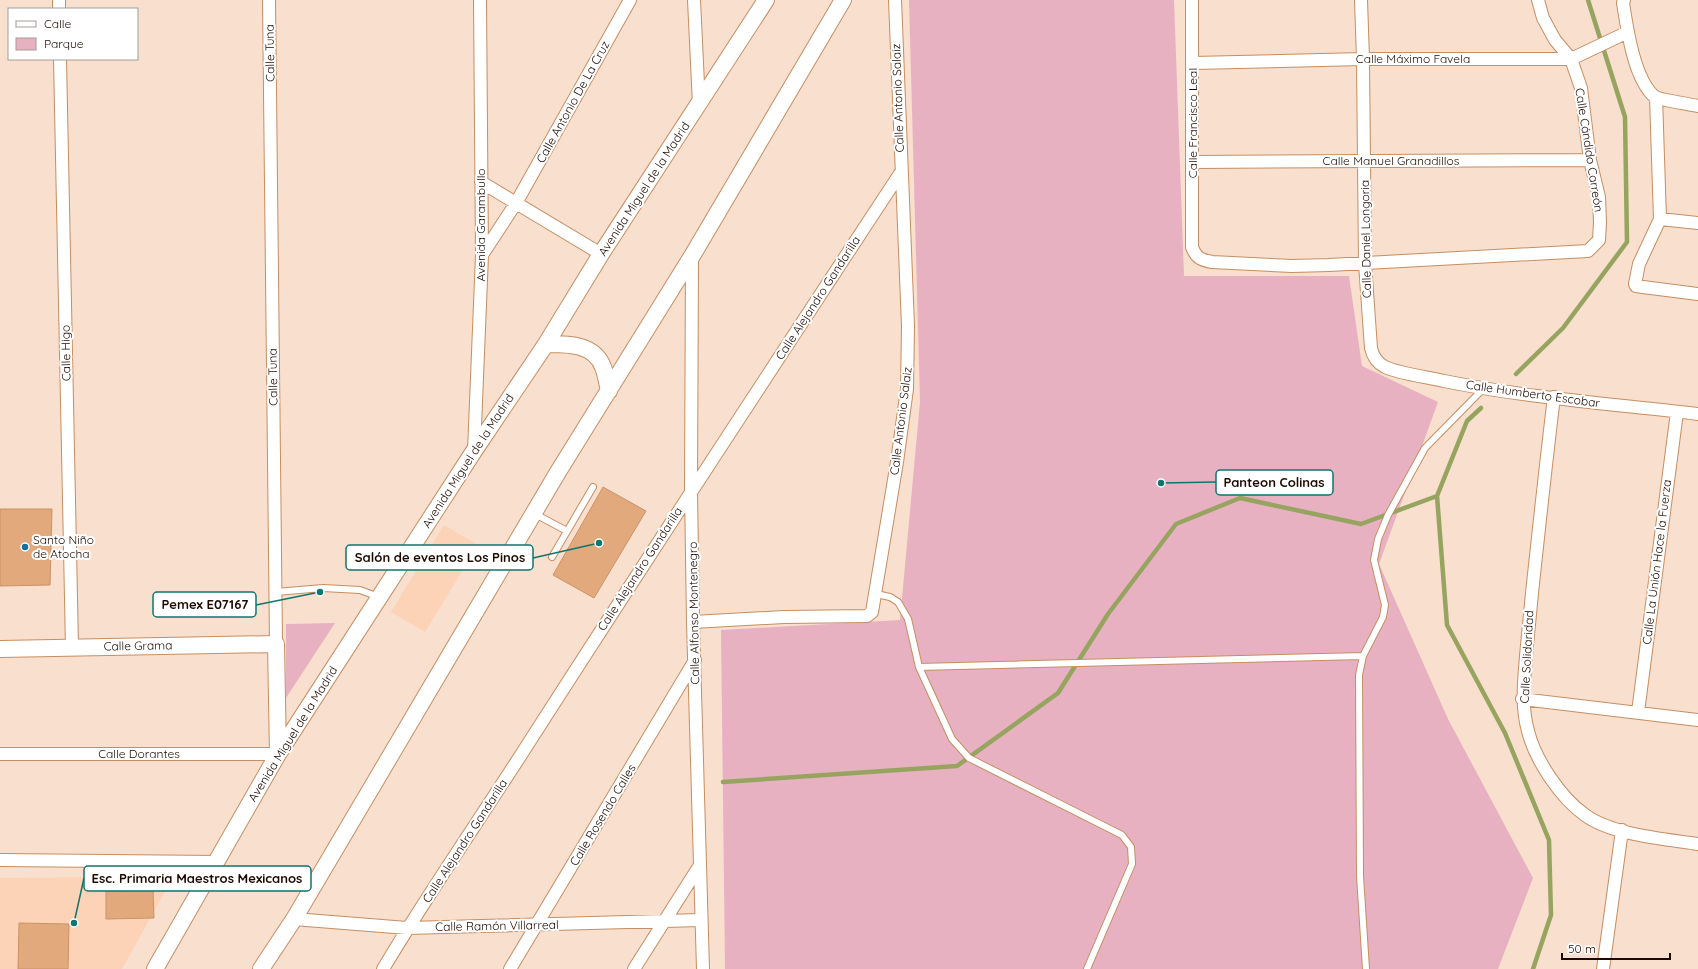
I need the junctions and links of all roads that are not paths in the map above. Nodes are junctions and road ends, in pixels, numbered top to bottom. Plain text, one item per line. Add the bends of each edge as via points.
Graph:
1 (269, 0) edge
2 (480, 0) edge
3 (630, 0) edge
4 (694, 0) edge
5 (766, 0) edge
6 (843, 0) edge
7 (895, 0) edge
8 (1192, 0) edge
9 (1361, 0) edge
10 (1538, 0) edge
11 (1623, 1) edge
12 (1628, 32) junction
13 (1363, 59) junction
14 (1571, 59) junction
15 (60, 60) edge
16 (1193, 63) junction
17 (1656, 98) junction
18 (698, 105) junction
19 (1698, 106) edge
20 (1590, 160) junction
21 (1365, 161) junction
22 (1193, 162) junction
23 (901, 172) junction
24 (481, 182) junction
25 (516, 204) junction
26 (1660, 218) junction
27 (1698, 223) edge
28 (1192, 247) joint
29 (602, 254) junction
30 (482, 255) junction
31 (692, 256) junction
32 (1365, 264) junction
33 (1698, 294) edge
34 (546, 344) junction
35 (1374, 357) joint
36 (1484, 388) junction
37 (609, 391) junction
38 (1554, 397) junction
39 (1677, 412) junction
40 (1698, 414) edge
41 (474, 451) junction
42 (593, 487) dead end
43 (691, 490) junction
44 (533, 513) junction
45 (567, 531) junction
46 (552, 557) dead end
47 (276, 592) junction
48 (876, 594) junction
49 (380, 597) junction
50 (693, 622) junction
51 (276, 644) junction
52 (72, 647) junction
53 (0, 649) edge
54 (1362, 656) junction
55 (695, 660) junction
56 (919, 667) junction
57 (1522, 699) junction
58 (1638, 712) junction
59 (1698, 720) edge
60 (0, 754) edge
61 (278, 754) junction
62 (1622, 830) junction
63 (1698, 844) edge
64 (0, 860) edge
65 (216, 862) junction
66 (700, 865) junction
67 (294, 919) junction
68 (701, 920) junction
69 (664, 921) junction
70 (536, 926) junction
71 (408, 928) junction
72 (155, 969) edge
73 (261, 969) edge
74 (383, 969) edge
75 (510, 969) edge
76 (634, 969) edge
77 (703, 969) edge
78 (1087, 969) edge
79 (1366, 969) edge
80 (1603, 969) edge

1 - 47 street, Calle Tuna
2 - 24 street, Avenida Garambullo
3 - 25 street, Calle Antonio De La Cruz
4 - 18 street
5 - 18 main road, Avenida Miguel de la Madrid
6 - 31 main road
7 - 23 street, Calle Antonio Salaiz
8 - 16 street, Calle Francisco Leal
9 - 13 street, Calle Daniel Longoria
10 - 14 street, Calle Cándido Carreón via 1543,18 1555,40
11 - 12 street
12 - 14 street, Calle Máximo Favela
12 - 17 street via 1642,77
13 - 14 street, Calle Máximo Favela
13 - 16 street, Calle Máximo Favela
13 - 21 street, Calle Daniel Longoria
14 - 20 street, Calle Cándido Carreón via 1581,88
15 - 52 street, Calle Higo
16 - 22 street, Calle Francisco Leal
17 - 19 street
17 - 26 street
18 - 29 main road, Avenida Miguel de la Madrid
20 - 21 street, Calle Manuel Granadillos
20 - 32 street, Calle Cándido Carreón via 1599,197 1600,222 1599,240 1588,251
21 - 22 street, Calle Manuel Granadillos
21 - 32 street, Calle Daniel Longoria
22 - 28 street, Calle Francisco Leal
23 - 43 street, Calle Alejandro Gandarilla
23 - 48 street, Calle Antonio Salaiz via 908,326 907,389
24 - 25 street
24 - 30 street, Avenida Garambullo
25 - 29 street
25 - 30 street, Calle Antonio De La Cruz
26 - 27 street
26 - 33 street via 1639,264 1636,286
28 - 32 street, Calle Cándido Carreón via 1196,257 1202,260 1227,263 1292,266
29 - 34 main road, Avenida Miguel de la Madrid
30 - 41 street, Avenida Garambullo
31 - 37 main road
31 - 43 street, Calle Alfonso Montenegro
32 - 35 street, Calle Daniel Longoria via 1371,348
34 - 37 main road via 576,345 594,354 603,367
34 - 41 main road, Avenida Miguel de la Madrid
35 - 36 street, Calle Humberto Escobar via 1380,364 1392,370
36 - 38 street, Calle Humberto Escobar
36 - 54 lane via 1425,448 1388,515 1378,539 1374,560 1385,605 1383,616
37 - 44 main road
38 - 39 street, Calle Humberto Escobar
38 - 57 street, Calle Solidaridad
39 - 40 street, Calle Humberto Escobar
39 - 58 street, Calle La Unión Hace la Fuerza
41 - 49 main road, Avenida Miguel de la Madrid
42 - 45 lane
43 - 50 street, Calle Alfonso Montenegro
43 - 71 street, Calle Alejandro Gandarilla via 517,763
44 - 45 lane
44 - 67 main road
45 - 46 lane
47 - 49 lane via 323,588 360,590
47 - 51 street, Calle Tuna
48 - 50 street, Calle Antonio Salaiz via 872,612 867,616
48 - 56 lane via 898,602 908,619
49 - 61 main road, Avenida Miguel de la Madrid
50 - 55 street, Calle Alfonso Montenegro
51 - 52 main road, Calle Grama
51 - 61 main road, Calle Tuna
52 - 53 main road, Calle Grama
54 - 56 lane
54 - 79 lane via 1359,675 1360,861
55 - 66 street, Calle Alfonso Montenegro
55 - 70 street, Calle Rosendo Calles
56 - 78 lane via 952,738 969,758 1122,835 1131,847 1132,864
57 - 58 street
57 - 62 street, Calle Solidaridad via 1530,738 1541,762 1560,791 1586,816
58 - 59 street
60 - 61 street, Calle Dorantes
61 - 65 main road, Avenida Miguel de la Madrid
62 - 63 street, Calle Solidaridad
62 - 80 street
64 - 65 street
65 - 72 main road, Avenida Miguel de la Madrid
66 - 68 street, Calle Alfonso Montenegro
66 - 69 street
67 - 71 street, Calle Ramón Villarreal
67 - 73 main road
68 - 69 street, Calle Ramón Villarreal
68 - 77 street, Calle Alfonso Montenegro
69 - 70 street, Calle Ramón Villarreal
69 - 76 street
70 - 71 street, Calle Ramón Villarreal
70 - 75 street, Calle Rosendo Calles
71 - 74 street, Calle Alejandro Gandarilla

